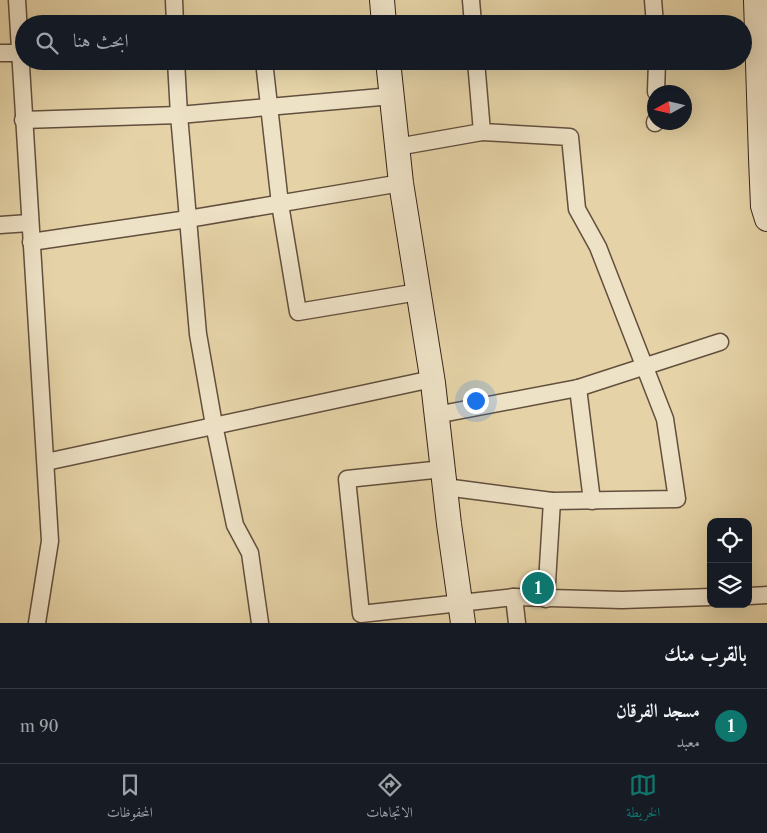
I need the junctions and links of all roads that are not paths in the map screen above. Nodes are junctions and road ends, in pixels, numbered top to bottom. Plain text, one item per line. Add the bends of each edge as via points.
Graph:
1 (17, 0) edge
2 (174, 0) edge
3 (471, 0) edge
4 (653, 0) edge
5 (756, 0) edge
6 (18, 15) edge
7 (175, 15) edge
8 (472, 15) edge
9 (654, 15) edge
10 (15, 48) edge
11 (0, 54) edge
12 (22, 70) edge
13 (176, 70) edge
14 (265, 70) edge
15 (389, 70) edge
16 (477, 70) edge
17 (657, 70) edge
18 (656, 85) edge
19 (392, 96) junction
20 (268, 107) junction
21 (179, 115) junction
22 (23, 120) junction
23 (482, 132) junction
24 (397, 147) junction
25 (401, 183) junction
26 (280, 204) junction
27 (188, 219) junction
28 (767, 219) edge
29 (30, 223) junction
30 (0, 225) edge
31 (31, 242) junction
32 (418, 292) junction
33 (720, 342) dead end
34 (646, 366) junction
35 (432, 380) junction
36 (578, 388) junction
37 (436, 415) junction
38 (214, 425) junction
39 (46, 462) junction
40 (444, 478) junction
41 (552, 501) junction
42 (592, 501) junction
43 (752, 596) edge
44 (767, 596) edge
45 (514, 597) junction
46 (707, 597) edge
47 (546, 599) junction
48 (462, 613) edge
49 (362, 619) edge
50 (37, 623) edge
51 (260, 623) edge
52 (518, 623) edge

1 - 6 street
2 - 7 street
3 - 8 street
4 - 9 street
5 - 28 street via 760,158
10 - 11 street
12 - 22 street
13 - 21 street
14 - 20 street
15 - 19 street
16 - 23 street
17 - 18 street
19 - 20 street
19 - 24 street
20 - 21 street
20 - 26 street
21 - 22 street
21 - 27 street
22 - 29 street
23 - 24 street
23 - 34 street via 570,137 577,209 598,247
24 - 25 street
25 - 26 street
25 - 32 street
26 - 27 street
26 - 32 street via 298,312
27 - 31 street
27 - 38 street via 198,334
29 - 30 street
29 - 31 street
31 - 39 street
32 - 35 street
33 - 34 street
34 - 36 street
34 - 42 street via 665,419 677,500
35 - 37 street
35 - 38 street
36 - 37 street
36 - 42 street
37 - 40 street
38 - 39 street
38 - 51 street via 236,525 250,553
39 - 50 street via 50,541
40 - 41 street
40 - 48 street
40 - 49 street via 347,479
41 - 42 street
41 - 47 street
43 - 44 street
45 - 47 street
45 - 48 street
45 - 52 street
46 - 47 street
48 - 49 street

